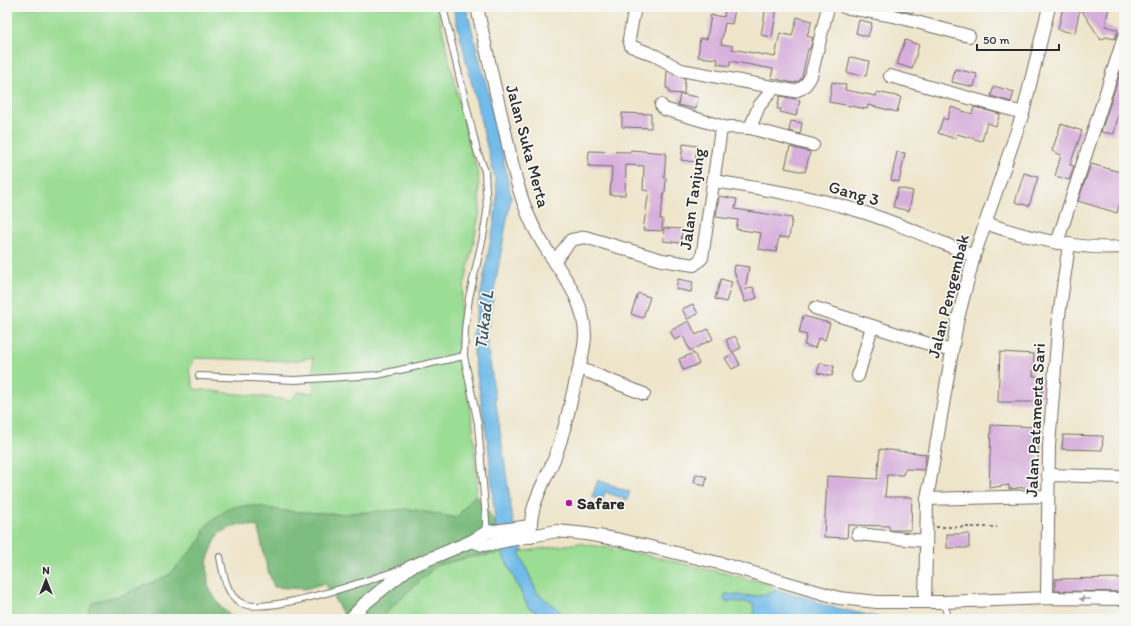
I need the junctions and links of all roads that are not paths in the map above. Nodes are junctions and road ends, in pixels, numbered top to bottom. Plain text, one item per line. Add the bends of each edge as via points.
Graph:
1 (443, 7) edge
2 (477, 7) edge
3 (634, 7) edge
4 (828, 7) edge
5 (844, 7) edge
6 (1049, 7) edge
7 (969, 36) dead end
8 (1124, 37) edge
9 (890, 76) dead end
10 (774, 88) junction
11 (661, 105) dead end
12 (1023, 113) junction
13 (724, 127) junction
14 (750, 128) junction
15 (813, 145) dead end
16 (720, 182) dead end
17 (985, 223) junction
18 (1057, 243) junction
19 (1069, 244) junction
20 (1124, 247) edge
21 (974, 256) junction
22 (554, 262) junction
23 (815, 308) dead end
24 (872, 326) junction
25 (951, 351) junction
26 (464, 356) junction
27 (579, 368) junction
28 (199, 376) dead end
29 (858, 376) dead end
30 (644, 394) dead end
31 (1048, 475) junction
32 (1124, 478) edge
33 (1048, 496) junction
34 (927, 498) junction
35 (490, 532) junction
36 (526, 532) junction
37 (858, 534) dead end
38 (472, 541) junction
39 (925, 541) junction
40 (220, 557) dead end
41 (410, 567) junction
42 (1047, 598) junction
43 (1124, 599) edge
44 (925, 602) junction
45 (943, 602) junction
46 (350, 619) edge
47 (950, 619) edge

1 - 26 lane via 477,151 485,171 487,212 469,298
2 - 22 street, Jalan Suka Merta via 520,194 534,227
3 - 10 street via 629,44 631,46 681,70
4 - 10 street via 811,76 806,85 794,91
5 - 7 street via 894,16
6 - 12 street, Jalan Pengembak
8 - 18 street
9 - 12 street
10 - 14 street via 759,106
11 - 13 street via 664,109
12 - 17 street, Jalan Pengembak
13 - 14 street
13 - 22 street, Jalan Tanjung via 719,135 702,258 699,262 694,265 678,263 585,237 572,240
14 - 15 street
16 - 21 street, Gang 3 via 802,196 849,208
17 - 18 street via 1020,235
17 - 21 street, Jalan Pengembak
18 - 19 street
19 - 20 street
19 - 31 street, Jalan Patamerta Sari via 1058,324
21 - 25 street, Jalan Pengembak
22 - 27 street, Jalan Suka Merta via 572,289 584,316 585,338
23 - 24 street
24 - 25 street
24 - 29 street
25 - 34 street, Jalan Pengembak
26 - 28 lane via 377,375 295,380
26 - 35 lane via 478,424 482,493
27 - 30 street
27 - 36 street, Jalan Suka Merta via 564,432 540,487
31 - 32 street
31 - 33 street, Jalan Patamerta Sari
33 - 34 street
33 - 42 street, Jalan Patamerta Sari
34 - 39 street, Jalan Pengembak
35 - 36 street
35 - 38 street
36 - 38 street via 496,543 483,545
36 - 44 street via 557,531 621,540 723,564 839,598 877,602
37 - 39 street
38 - 41 street
39 - 44 street, Jalan Pengembak
40 - 41 lane via 225,581 232,593 241,603 252,606 307,598
41 - 46 street via 364,604
43 -> 42 street
42 - 45 street
44 - 45 street
45 - 47 lane

